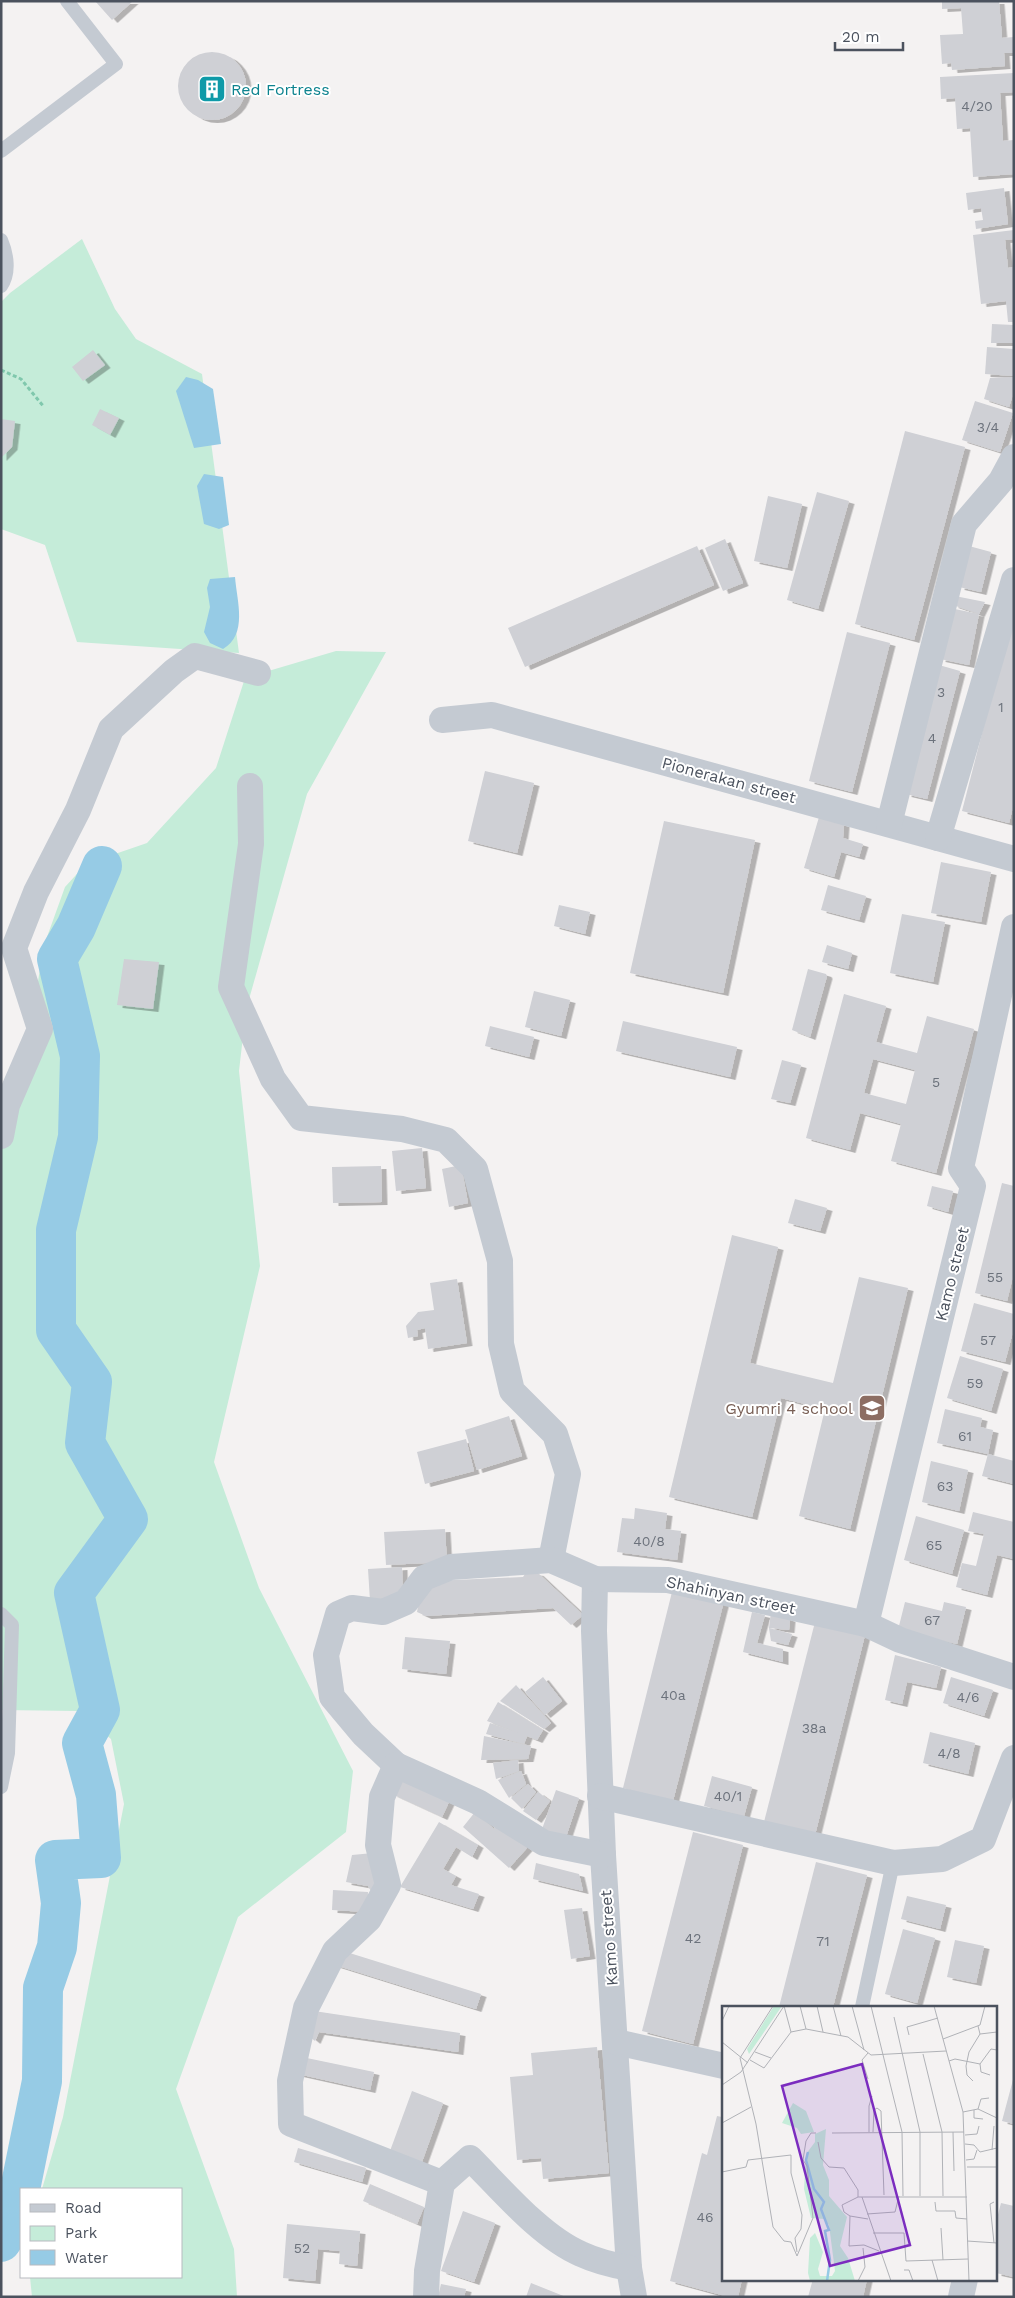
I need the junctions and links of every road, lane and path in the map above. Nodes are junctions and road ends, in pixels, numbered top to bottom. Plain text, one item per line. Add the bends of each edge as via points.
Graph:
1 (66, 1) edge
2 (1, 151) edge
3 (1, 240) edge
4 (1, 286) edge
5 (1, 370) edge
6 (44, 407) dead end
7 (1014, 457) edge
8 (1014, 580) edge
9 (258, 673) dead end
10 (442, 720) dead end
11 (250, 786) dead end
12 (889, 824) junction
13 (938, 838) junction
14 (1014, 859) edge
15 (1014, 928) edge
16 (1, 1136) edge
17 (551, 1560) junction
18 (596, 1579) junction
19 (1, 1614) edge
20 (866, 1624) junction
21 (1014, 1677) edge
22 (1014, 1758) edge
23 (396, 1765) junction
24 (1, 1787) edge
25 (600, 1796) junction
26 (603, 1855) junction
27 (893, 1864) junction
28 (862, 2006) edge
29 (616, 2042) junction
30 (722, 2066) edge
31 (442, 2182) junction
32 (629, 2268) junction
33 (965, 2280) edge
34 (426, 2297) edge
35 (634, 2297) edge
36 (961, 2297) edge

1 - 2 lane via 116,64
3 - 4 lane via 7,254 5,282
5 - 6 path via 21,379
7 - 12 street via 1001,481 964,524
8 - 13 street
9 - 16 street via 195,656 111,729 78,810 36,892 14,948 40,1029 7,1105
10 - 12 street, Pionerakan street via 492,715
11 - 17 street via 251,844 231,987 274,1079 301,1118 402,1129 446,1140 475,1169 500,1261 501,1344 512,1391 554,1434 568,1474
12 - 13 street, Pionerakan street
13 - 14 street, Pionerakan street
15 - 20 street, Kamo street via 961,1168 973,1186
17 - 18 street, Shahinyan street
17 - 23 street, Shahinyan street via 451,1567 424,1578 406,1602 383,1612 352,1608 338,1614 326,1655 332,1697 363,1734
18 - 20 street, Shahinyan street via 668,1580
18 - 25 street, Kamo street via 594,1631
19 - 24 lane via 12,1625 8,1753
20 - 21 street, Shahinyan street via 900,1640
22 - 27 street via 983,1839 942,1859
23 - 26 street via 478,1802 544,1843
23 - 31 street via 382,1797 378,1845 388,1885 369,1919 335,1951 306,2008 290,2081 290,2124
25 - 26 street, Kamo street
25 - 27 street
26 - 29 street, Kamo street
27 - 28 lane
29 - 30 street
29 - 32 street, Kamo street
31 - 32 street via 470,2158 548,2235 579,2254
31 - 34 street
32 - 35 street, Kamo street
33 - 36 street

